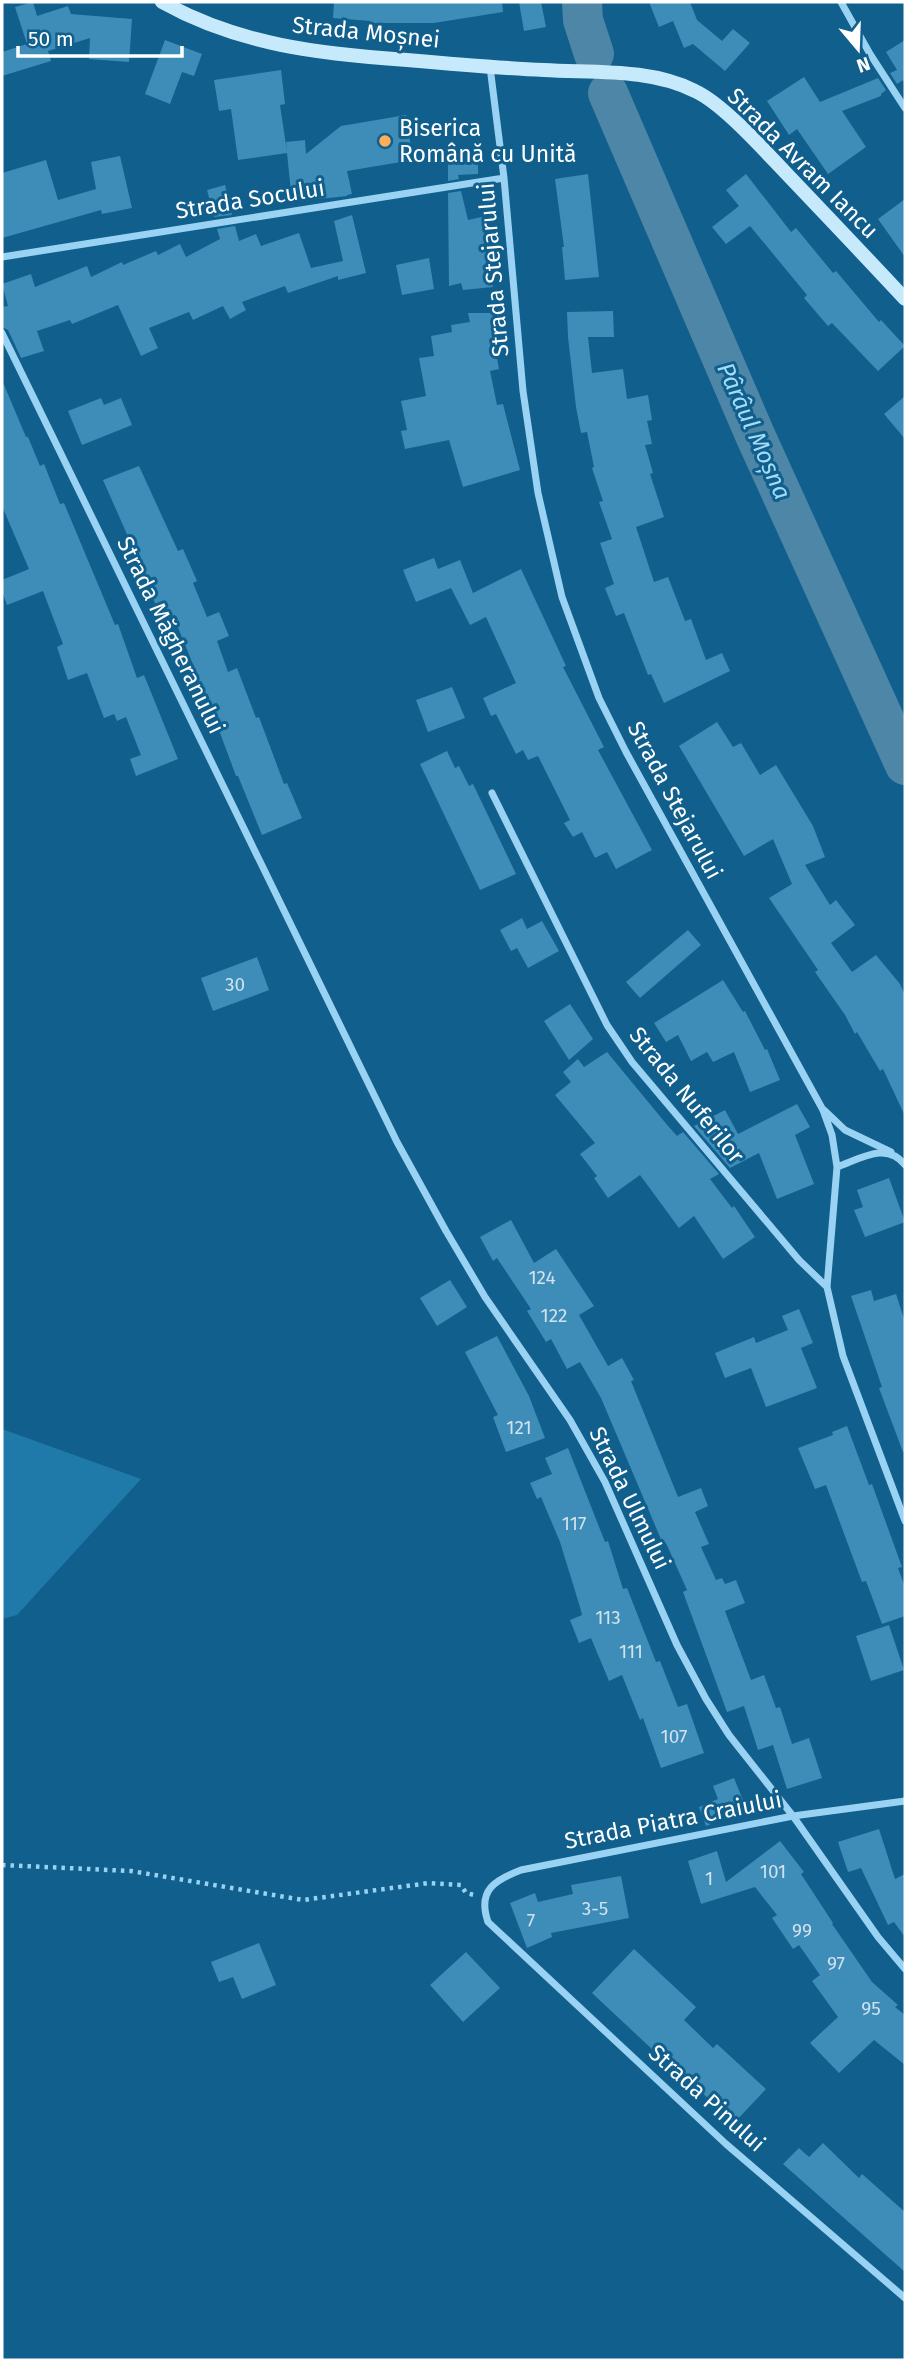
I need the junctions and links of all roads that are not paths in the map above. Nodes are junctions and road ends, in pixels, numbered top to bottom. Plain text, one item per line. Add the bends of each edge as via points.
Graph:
1 (162, 2) edge
2 (841, 2) edge
3 (490, 67) junction
4 (905, 108) edge
5 (504, 178) junction
6 (2, 257) edge
7 (905, 299) edge
8 (2, 333) edge
9 (492, 793) dead end
10 (305, 954) joint
11 (823, 1110) junction
12 (891, 1152) junction
13 (905, 1165) edge
14 (837, 1167) junction
15 (827, 1287) junction
16 (905, 1521) edge
17 (905, 1801) edge
18 (793, 1816) junction
19 (488, 1922) joint
20 (905, 1969) edge
21 (905, 2298) edge

1 - 3 main road, Strada Moșnei via 225,32 269,43 341,55
2 - 4 street
3 - 5 street, Strada Stejarului
3 - 7 main road, Strada Avram Iancu via 642,75 697,92 766,152
5 - 6 street, Strada Socului
5 - 11 street, Strada Stejarului via 538,493 566,608 590,675 626,752
8 - 10 street, Strada Măgheranului
9 - 15 street, Strada Nuferilor via 625,1053 790,1250
10 - 18 street, Strada Ulmului via 446,1231 606,1482 677,1645 706,1699
11 - 12 street via 845,1130
11 - 14 street, Strada Stejarului
12 - 13 street
12 - 14 street
14 - 15 street, Strada Stejarului
15 - 16 street, Strada Stejarului via 843,1356
17 - 18 street, Strada Piatra Craiului
18 - 19 street, Strada Piatra Craiului via 521,1870 491,1885 484,1910
18 - 20 street, Strada Ulmului
19 - 21 street, Strada Pinului via 726,2144

